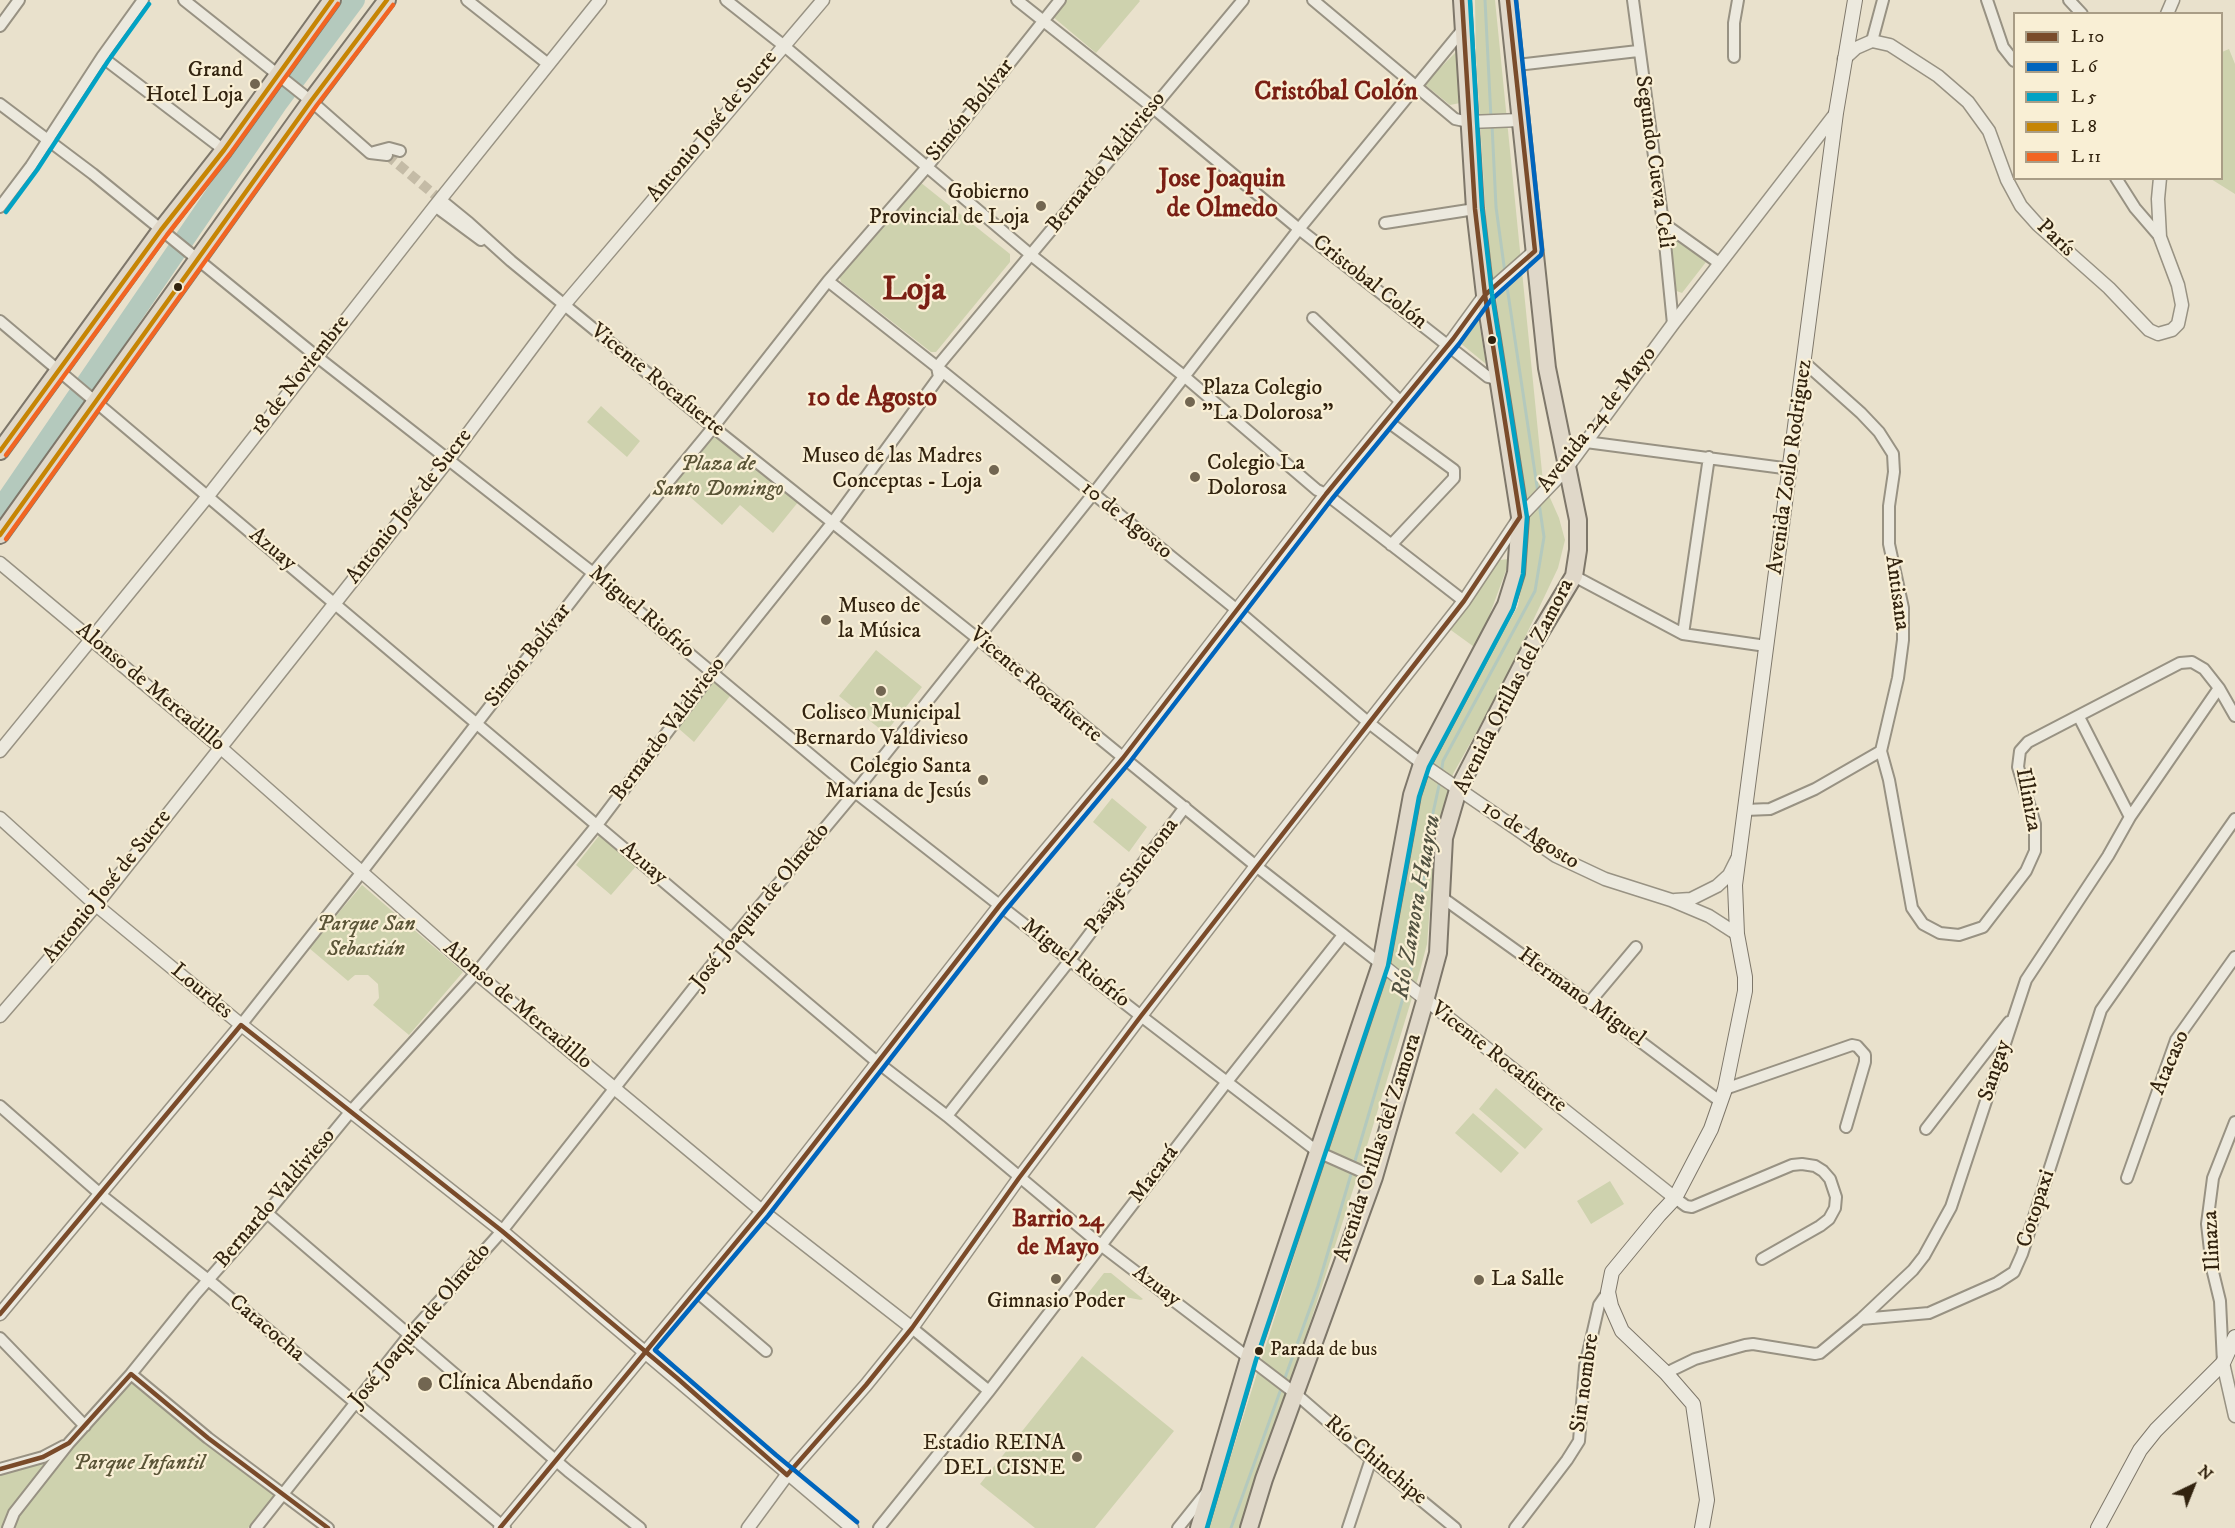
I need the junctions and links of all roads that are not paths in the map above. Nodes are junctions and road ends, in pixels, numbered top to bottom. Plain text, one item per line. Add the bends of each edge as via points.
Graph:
1 (19, 0) edge
2 (143, 0) edge
3 (184, 0) edge
4 (332, 0) edge
5 (387, 0) edge
6 (467, 0) edge
7 (600, 0) edge
8 (726, 0) edge
9 (823, 0) edge
10 (1017, 0) edge
11 (1060, 0) edge
12 (1243, 0) edge
13 (1313, 0) edge
14 (1462, 0) edge
15 (1508, 0) edge
16 (1633, 0) edge
17 (1738, 0) edge
18 (1855, 0) edge
19 (1883, 0) edge
20 (1986, 0) edge
21 (2069, 0) edge
22 (2080, 12) edge
23 (1044, 20) junction
24 (0, 27) edge
25 (1464, 28) junction
26 (1872, 40) junction
27 (783, 45) junction
28 (1638, 51) junction
29 (102, 57) junction
30 (1734, 57) dead end
31 (1844, 58) junction
32 (2013, 60) edge
33 (548, 64) junction
34 (1516, 65) junction
35 (277, 74) junction
36 (1416, 87) junction
37 (311, 101) junction
38 (0, 104) edge
39 (1152, 107) junction
40 (1836, 113) junction
41 (1520, 120) junction
42 (1469, 122) junction
43 (48, 140) junction
44 (224, 150) junction
45 (400, 151) tunnel mouth
46 (370, 153) junction
47 (387, 155) tunnel mouth
48 (927, 167) junction
49 (2117, 180) edge
50 (2160, 180) edge
51 (438, 204) junction
52 (0, 207) edge
53 (1475, 209) junction
54 (1385, 223) dead end
55 (1663, 223) junction
56 (1299, 228) junction
57 (163, 231) junction
58 (2160, 237) junction
59 (1031, 255) junction
60 (1530, 255) junction
61 (195, 258) junction
62 (1719, 263) junction
63 (828, 281) junction
64 (1489, 291) junction
65 (564, 304) junction
66 (1313, 318) dead end
67 (0, 321) edge
68 (1672, 324) junction
69 (1447, 346) junction
70 (316, 356) junction
71 (1805, 363) junction
72 (937, 367) junction
73 (60, 372) junction
74 (1185, 377) junction
75 (1500, 380) junction
76 (90, 399) junction
77 (1401, 402) junction
78 (1387, 421) junction
79 (713, 427) junction
80 (1586, 442) junction
81 (0, 451) edge
82 (1709, 457) junction
83 (449, 459) junction
84 (1791, 469) junction
85 (1566, 470) junction
86 (1093, 494) junction
87 (1326, 494) junction
88 (208, 496) junction
89 (1520, 517) junction
90 (833, 522) junction
91 (0, 535) edge
92 (1391, 545) junction
93 (0, 563) edge
94 (593, 573) junction
95 (1574, 576) junction
96 (1464, 601) junction
97 (335, 603) junction
98 (1237, 610) junction
99 (1683, 634) junction
100 (977, 638) junction
101 (92, 640) junction
102 (1766, 646) junction
103 (712, 673) junction
104 (2219, 688) junction
105 (2235, 716) edge
106 (2079, 717) junction
107 (477, 722) junction
108 (1370, 723) junction
109 (220, 747) junction
110 (0, 751) edge
111 (1881, 751) junction
112 (1122, 758) junction
113 (1422, 764) junction
114 (1458, 790) junction
115 (855, 792) junction
116 (1185, 807) junction
117 (1745, 810) junction
118 (2130, 817) junction
119 (0, 818) edge
120 (2235, 819) edge
121 (597, 825) junction
122 (1738, 857) junction
123 (1256, 866) junction
124 (361, 873) junction
125 (1440, 896) junction
126 (1671, 900) junction
127 (1000, 905) junction
128 (96, 906) junction
129 (1737, 934) junction
130 (1343, 935) junction
131 (733, 938) junction
132 (1636, 947) dead end
133 (2235, 957) edge
134 (1070, 960) junction
135 (1381, 964) junction
136 (476, 973) junction
137 (1425, 1001) junction
138 (1589, 1003) junction
139 (2015, 1015) junction
140 (0, 1016) edge
141 (1141, 1016) junction
142 (241, 1024) junction
143 (877, 1062) junction
144 (1226, 1083) junction
145 (616, 1089) junction
146 (1725, 1089) junction
147 (1721, 1102) junction
148 (0, 1106) edge
149 (351, 1111) junction
150 (946, 1116) junction
151 (2235, 1122) edge
152 (1846, 1128) dead end
153 (1926, 1129) dead end
154 (1322, 1155) junction
155 (1370, 1175) junction
156 (1019, 1178) junction
157 (2127, 1178) dead end
158 (100, 1194) junction
159 (1676, 1198) junction
160 (762, 1211) junction
161 (267, 1213) junction
162 (502, 1232) junction
163 (1102, 1246) junction
164 (1762, 1259) dead end
165 (207, 1281) junction
166 (697, 1292) junction
167 (1608, 1292) junction
168 (0, 1314) edge
169 (1861, 1320) junction
170 (912, 1328) junction
171 (410, 1334) junction
172 (2235, 1337) edge
173 (0, 1338) edge
174 (645, 1351) junction
175 (766, 1351) dead end
176 (1252, 1360) junction
177 (2223, 1363) junction
178 (1666, 1373) junction
179 (131, 1374) junction
180 (1291, 1390) junction
181 (989, 1391) junction
182 (356, 1403) junction
183 (2235, 1416) edge
184 (85, 1426) junction
185 (69, 1443) junction
186 (1371, 1459) junction
187 (555, 1461) junction
188 (0, 1469) edge
189 (787, 1475) junction
190 (1211, 1485) junction
191 (283, 1493) junction
192 (502, 1527) edge
193 (8, 1528) edge
194 (256, 1528) edge
195 (328, 1528) edge
196 (640, 1528) edge
197 (748, 1528) edge
198 (852, 1528) edge
199 (879, 1528) edge
200 (1178, 1528) edge
201 (1199, 1528) edge
202 (1249, 1528) edge
203 (1348, 1528) edge
204 (1455, 1528) edge
205 (1515, 1528) edge
206 (1701, 1528) edge
207 (2098, 1528) edge

1 - 24 street
2 - 29 street
3 - 35 street
4 - 35 main road
5 - 37 main road
6 - 33 street
7 - 33 street, 18 de Noviembre
8 - 27 street
9 - 27 street, Antonio José de Sucre
10 - 23 street, Cristobal Colón
11 - 23 street, Simón Bolívar
12 - 39 street, Bernardo Valdivieso
13 - 36 street
14 - 25 main road
15 - 34 main road, Avenida Orillas del Zamora
16 - 28 street, Segundo Cueva Celi
17 - 30 street
18 - 31 main road, Avenida Zoilo Rodriguez
19 - 26 street
20 - 32 street via 2003,47
21 - 22 street
23 - 39 street, Cristobal Colón
23 - 48 street, Simón Bolívar
25 - 36 street, José Joaquín de Olmedo
25 - 42 main road
26 - 31 street
26 - 58 street, París via 1906,54 1968,102 1989,131 2021,206 2149,330 2158,334 2178,324 2182,306
27 - 48 street
27 - 65 street, Antonio José de Sucre
28 - 34 street
28 - 55 street, Segundo Cueva Celi
29 - 43 street
29 - 44 street
31 - 40 main road, Avenida Zoilo Rodriguez
33 - 51 street, 18 de Noviembre
34 - 41 main road, Avenida Orillas del Zamora
35 - 37 street
35 - 44 main road
36 - 42 street via 1455,119
36 - 56 street, José Joaquín de Olmedo
37 - 46 street
37 - 61 main road
38 - 43 street, Miguel Riofrío
39 - 56 street, Cristobal Colón
39 - 59 street, Bernardo Valdivieso
40 - 62 street, Avenida 24 de Mayo
40 - 71 main road, Avenida Zoilo Rodriguez
41 - 42 street
41 - 60 main road, Avenida Orillas del Zamora
42 - 53 main road
43 - 52 street
43 - 57 street, Miguel Riofrío
44 - 57 main road
45 - 46 street via 389,148
46 - 47 street
48 - 59 street
48 - 63 street, Simón Bolívar
49 - 58 street
50 - 58 street, París
51 - 65 street, Vicente Rocafuerte
51 - 70 street, 18 de Noviembre
53 - 54 street
53 - 64 main road
55 - 62 street
55 - 68 street, Segundo Cueva Celi
56 - 69 street, Cristobal Colón
56 - 74 street, José Joaquín de Olmedo
57 - 61 street, Miguel Riofrío
57 - 73 main road
59 - 72 street, Bernardo Valdivieso
59 - 74 street
60 - 64 street
60 - 85 main road, Avenida Orillas del Zamora
61 - 70 street, Miguel Riofrío
61 - 76 main road
62 - 68 street, Avenida 24 de Mayo
63 - 72 street, 10 de Agosto
63 - 79 street, Simón Bolívar
64 - 69 street
64 - 75 main road
65 - 79 street, Vicente Rocafuerte
65 - 83 street, Antonio José de Sucre
66 - 77 street
67 - 73 street, Azuay
68 - 80 street, Avenida 24 de Mayo
69 - 75 street, Cristobal Colón via 1488,377
69 - 77 street
70 - 83 street, Miguel Riofrío
70 - 88 street, 18 de Noviembre
71 - 84 main road, Avenida Zoilo Rodriguez
71 - 111 street, Antisana via 1867,419 1893,454 1889,544 1903,608 1903,640
72 - 86 street, 10 de Agosto
72 - 90 street, Bernardo Valdivieso via 939,377
73 - 76 street, Azuay
73 - 81 main road
74 - 86 street, José Joaquín de Olmedo
74 - 87 street
75 - 89 main road
76 - 88 street, Azuay
76 - 91 main road
77 - 78 street
78 - 87 street
78 - 92 street via 1454,470 1454,478
79 - 90 street, Vicente Rocafuerte
79 - 94 street, Simón Bolívar
80 - 82 street
80 - 85 street, Avenida 24 de Mayo
82 - 84 street
82 - 99 street
83 - 94 street, Miguel Riofrío
83 - 97 street, Antonio José de Sucre
84 - 102 main road, Avenida Zoilo Rodriguez
85 - 89 street, Avenida 24 de Mayo
85 - 95 main road, Avenida Orillas del Zamora via 1578,520
86 - 98 street, 10 de Agosto
86 - 100 street, José Joaquín de Olmedo
87 - 92 street
87 - 98 street
88 - 97 street, Azuay
88 - 101 street, 18 de Noviembre
89 - 96 street, Avenida 24 de Mayo
89 - 113 main road via 1517,564 1506,605
90 - 100 street, Vicente Rocafuerte
90 - 103 street, Bernardo Valdivieso
92 - 96 street
93 - 101 street, Alonso de Mercadillo
94 - 103 street, Miguel Riofrío
94 - 107 street, Simón Bolívar
95 - 99 street
95 - 114 main road, Avenida Orillas del Zamora via 1532,646
96 - 108 street, Avenida 24 de Mayo
97 - 107 street, Azuay
97 - 109 street, Antonio José de Sucre
98 - 108 street, 10 de Agosto
98 - 112 street
99 - 102 street
100 - 112 street, Vicente Rocafuerte
100 - 115 street, José Joaquín de Olmedo
101 - 109 street, Alonso de Mercadillo
101 - 110 street, 18 de Noviembre
102 - 117 main road, Avenida Zoilo Rodriguez
103 - 115 street, Miguel Riofrío
103 - 121 street, Bernardo Valdivieso
104 - 105 street, Illiniza
104 - 106 street, Illiniza via 2204,669 2193,662 2180,663
104 - 118 street, Sangay
106 - 111 street, Illiniza via 2028,742 2020,752 2018,767 2036,824 2035,851 2026,870 1983,927 1959,935 1940,933 1923,924 1912,908 1890,780
106 - 118 street
107 - 121 street, Azuay
107 - 124 street, Simón Bolívar
108 - 113 street, 10 de Agosto
108 - 123 street, Avenida 24 de Mayo
109 - 124 street, Alonso de Mercadillo
109 - 128 street, Antonio José de Sucre
111 - 117 street via 1815,789 1770,809
112 - 116 street, Vicente Rocafuerte
112 - 127 street
113 - 114 street, 10 de Agosto
113 - 135 main road
114 - 125 main road, Avenida Orillas del Zamora via 1444,838
114 - 126 street, 10 de Agosto via 1556,856 1605,879
115 - 127 street, Miguel Riofrío
115 - 131 street, José Joaquín de Olmedo
116 - 123 street, Vicente Rocafuerte
116 - 134 street, Pasaje Sinchona
117 - 122 main road, Avenida Zoilo Rodriguez
118 - 139 street, Sangay via 2026,980
119 - 128 street, Lourdes
120 - 169 street, Cotopaxi via 2101,1010 2014,1272 1929,1313
121 - 131 street, Azuay
121 - 136 street, Bernardo Valdivieso
122 - 126 street, 10 de Agosto via 1729,875 1717,886 1691,899
122 - 129 main road, Avenida Zoilo Rodriguez via 1734,885
123 - 130 street, Vicente Rocafuerte
123 - 141 street, Avenida 24 de Mayo
124 - 136 street, Alonso de Mercadillo
124 - 142 street, Simón Bolívar
125 - 137 main road, Avenida Orillas del Zamora via 1438,953
125 - 138 street, Hermano Miguel
126 - 129 street, 10 de Agosto via 1709,916
127 - 134 street, Miguel Riofrío
127 - 143 street
128 - 140 street, Antonio José de Sucre
128 - 142 street, Lourdes
129 - 146 main road, Avenida Zoilo Rodriguez via 1745,991
130 - 135 street, Vicente Rocafuerte
130 - 144 street, Macará
131 - 143 street, Azuay
131 - 145 street, José Joaquín de Olmedo
132 - 138 street
133 - 157 street, Atacaso via 2176,1040
134 - 141 street, Miguel Riofrío
134 - 150 street, Pasaje Sinchona
135 - 137 street, Vicente Rocafuerte
135 - 154 main road
136 - 145 street, Alonso de Mercadillo
136 - 149 street, Bernardo Valdivieso
137 - 155 main road, Avenida Orillas del Zamora
137 - 159 street, Vicente Rocafuerte
138 - 147 street, Hermano Miguel
139 - 153 street
139 - 169 street, Sangay via 1952,1207 1913,1270
141 - 144 street, Miguel Riofrío
141 - 156 street, Avenida 24 de Mayo
142 - 149 street, Lourdes
142 - 158 street, Simón Bolívar
143 - 150 street, Azuay
143 - 160 street
144 - 154 street, Miguel Riofrío
144 - 163 street, Macará
145 - 160 street, Alonso de Mercadillo
145 - 162 street, José Joaquín de Olmedo
146 - 147 main road, Avenida Zoilo Rodriguez
146 - 152 street via 1857,1046 1865,1055 1865,1062
147 - 159 main road, Avenida Zoilo Rodriguez via 1712,1129
148 - 158 street, Catacocha
149 - 161 street, Bernardo Valdivieso
149 - 162 street, Lourdes
150 - 156 street, Azuay
151 - 177 street, Ilinaza via 2213,1178 2207,1224 2220,1301
154 - 155 street, Miguel Riofrío
154 - 176 main road
155 - 180 main road, Avenida Orillas del Zamora
156 - 163 street, Azuay
156 - 170 street, Avenida 24 de Mayo
158 - 165 street, Catacocha
158 - 168 street, Simón Bolívar
159 - 164 street via 1692,1207 1792,1165 1823,1170 1836,1197 1829,1219
159 - 167 main road, Avenida Zoilo Rodriguez via 1612,1272
160 - 166 street
160 - 170 street, Alonso de Mercadillo
161 - 165 street, Bernardo Valdivieso
161 - 171 street
162 - 171 street, José Joaquín de Olmedo
162 - 174 street, Lourdes
163 - 176 street, Azuay
163 - 181 street, Macará
165 - 179 street, Bernardo Valdivieso
165 - 182 street, Catacocha
166 - 174 street
166 - 175 street
167 - 178 main road via 1622,1331
167 - 205 street, Sin nombre via 1599,1305 1585,1366 1579,1441
169 - 178 street via 1815,1354 1745,1345 1695,1359
170 - 181 street, Alonso de Mercadillo
170 - 189 street, Avenida 24 de Mayo
171 - 182 street, José Joaquín de Olmedo
171 - 187 street
172 - 177 main road
173 - 184 street
174 - 187 street
174 - 189 street, Lourdes
176 - 180 street, Azuay
176 - 190 main road
177 - 183 street
177 - 207 main road via 2140,1450
178 - 206 main road via 1693,1404 1707,1500
179 - 184 street, Bernardo Valdivieso
179 - 191 street
180 - 186 street, Río Chinchipe
180 - 202 main road, Avenida Orillas del Zamora
181 - 199 street, Macará
182 - 191 street, José Joaquín de Olmedo
182 - 192 street, Catacocha
184 - 185 street, Bernardo Valdivieso
185 - 188 street via 43,1457
185 - 193 street via 14,1513
186 - 203 street
186 - 204 street, Río Chinchipe
187 - 192 street
187 - 196 street
189 - 197 street, Avenida 24 de Mayo
189 - 198 street, Lourdes
190 - 200 street
190 - 201 main road
191 - 194 street, José Joaquín de Olmedo
191 - 195 street

